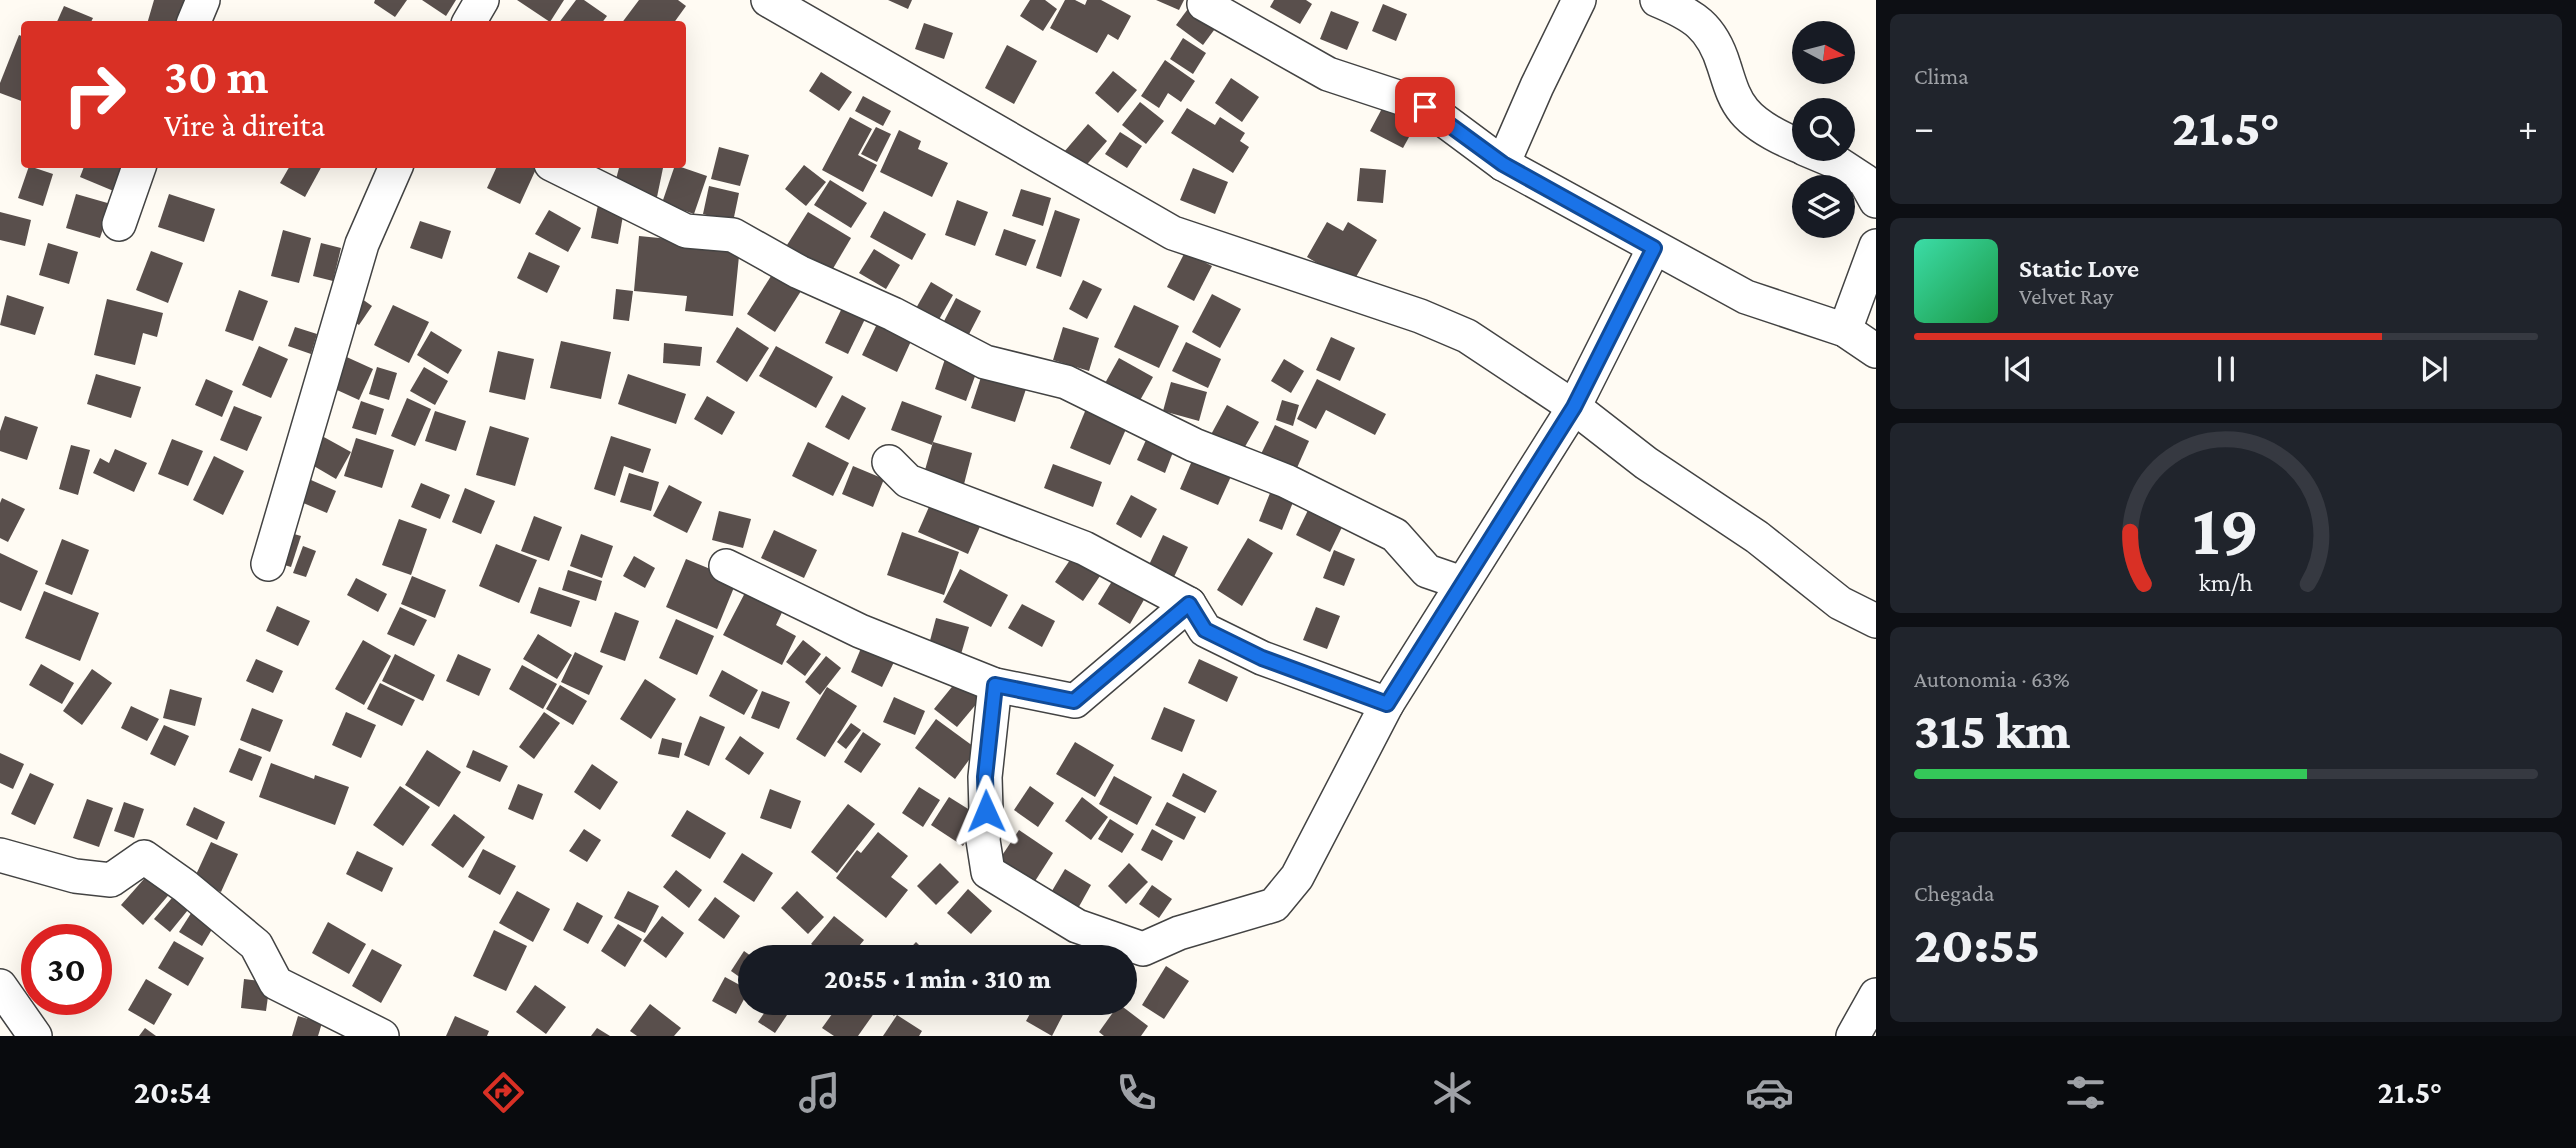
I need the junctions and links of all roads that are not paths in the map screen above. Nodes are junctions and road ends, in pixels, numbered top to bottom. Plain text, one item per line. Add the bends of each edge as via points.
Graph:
1 (203, 0) edge
2 (482, 0) edge
3 (768, 0) edge
4 (1579, 0) edge
5 (1657, 0) edge
6 (1204, 4) dead end
7 (194, 21) edge
8 (470, 21) edge
9 (1792, 142) edge
10 (1834, 161) edge
11 (1503, 164) junction
12 (139, 168) edge
13 (395, 168) edge
14 (559, 168) edge
15 (1876, 201) edge
16 (119, 224) dead end
17 (1876, 246) edge
18 (1654, 248) junction
19 (1845, 330) junction
20 (1876, 351) edge
21 (1574, 407) junction
22 (890, 461) dead end
23 (268, 564) dead end
24 (726, 566) dead end
25 (1462, 583) junction
26 (1189, 604) junction
27 (1876, 621) edge
28 (995, 685) junction
29 (1387, 704) junction
30 (0, 855) edge
31 (0, 986) edge
32 (1876, 995) edge
33 (36, 1036) edge
34 (382, 1036) edge
35 (1853, 1036) edge

1 - 7 street
2 - 8 street
3 - 21 street via 1173,233 1467,336
4 - 11 street
5 - 9 street via 1704,26 1716,43 1731,89 1744,110 1756,123
6 - 11 street via 1328,74 1425,107
10 - 15 street via 1865,181
11 - 18 street
12 - 16 street
13 - 23 street via 362,244
14 - 25 street via 685,231 733,235 985,362 1066,382 1194,445 1286,481 1395,535 1427,571
17 - 19 street
18 - 19 street via 1746,297
18 - 21 street
19 - 20 street
21 - 25 street
21 - 27 street via 1646,463 1757,537 1840,603
22 - 26 street via 908,481 1084,548
24 - 28 street via 860,631
25 - 29 street
26 - 28 street via 1074,701
26 - 29 street via 1205,630 1262,658
28 - 29 street via 985,777 983,840 988,872 1077,926 1143,949 1179,933 1274,905 1297,877
30 - 34 street via 75,876 111,880 144,857 256,946 276,983
31 - 33 street
32 - 35 street

